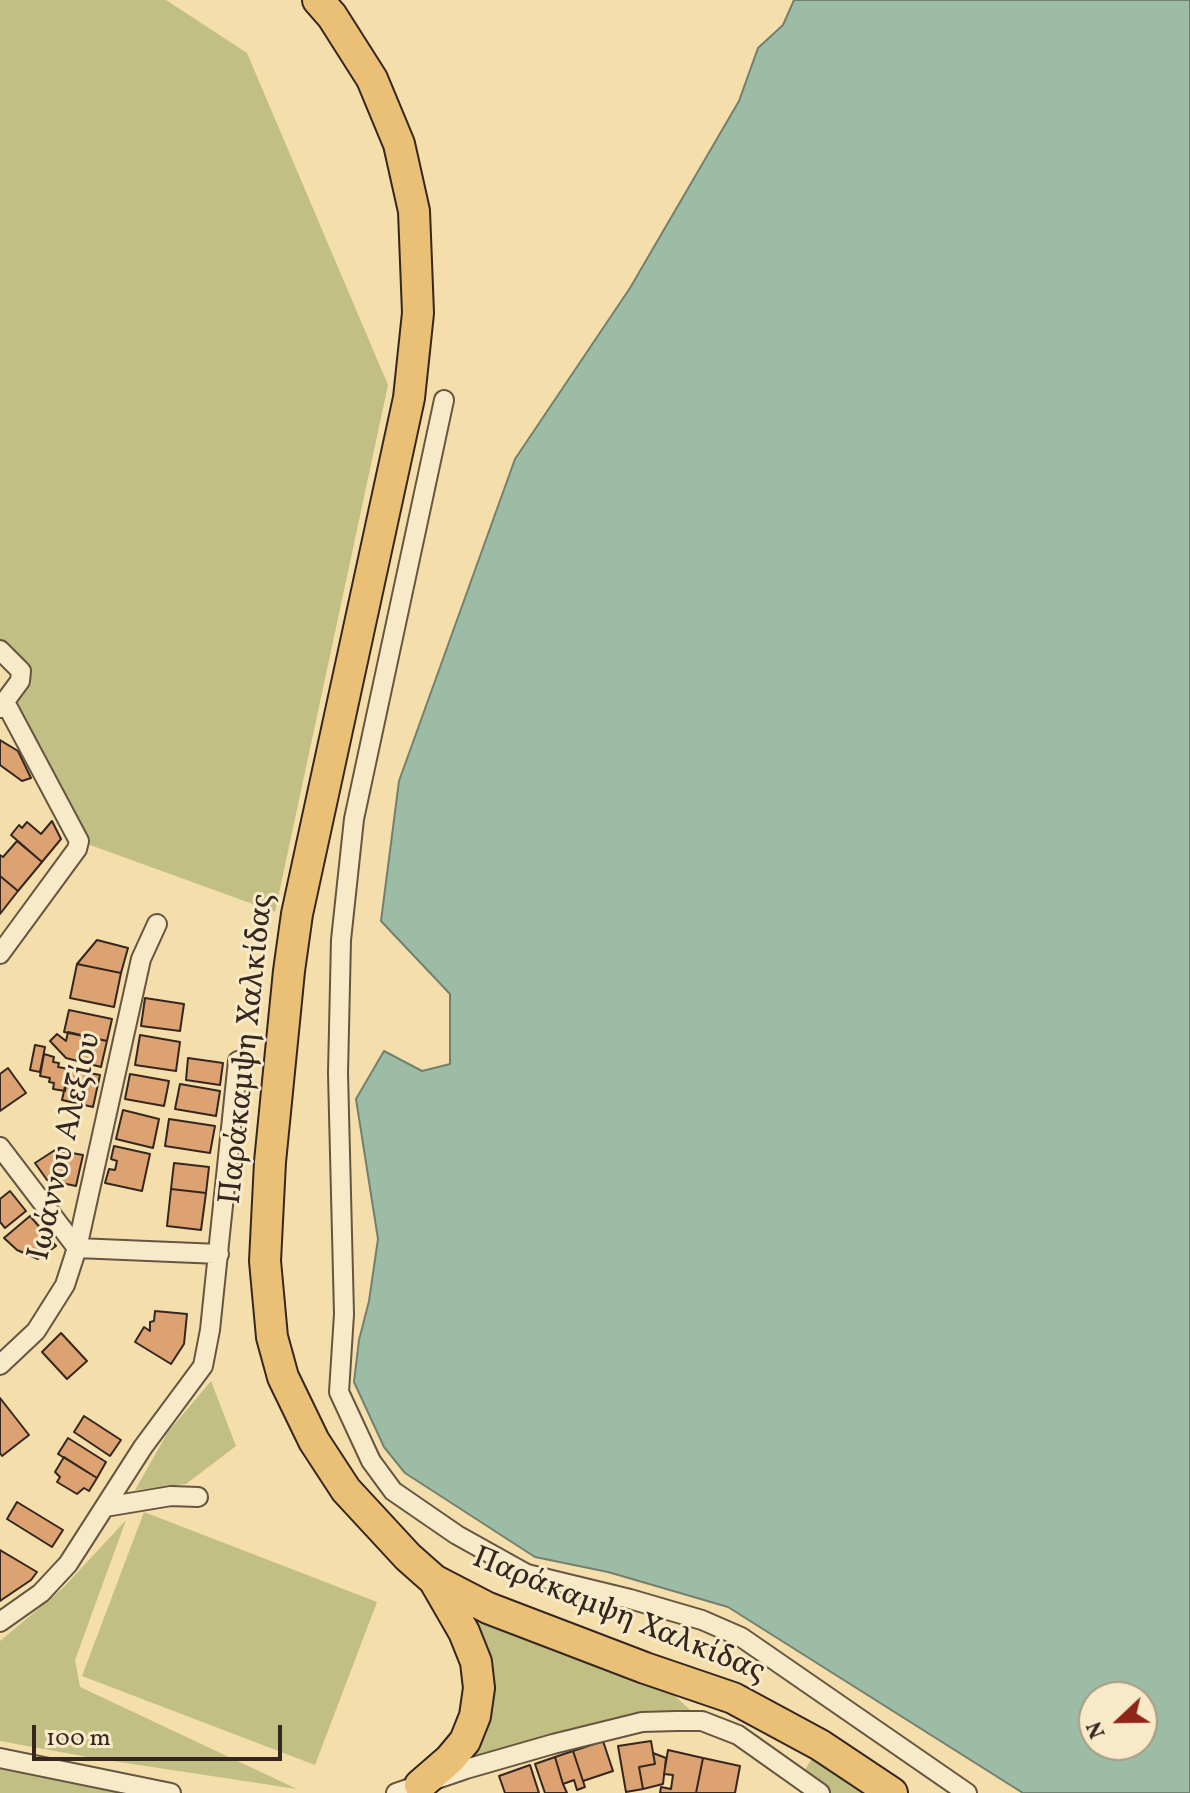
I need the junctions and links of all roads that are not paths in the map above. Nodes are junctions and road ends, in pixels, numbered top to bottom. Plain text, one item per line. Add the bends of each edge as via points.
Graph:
1 (318, 0) edge
2 (444, 400) dead end
3 (0, 650) edge
4 (2, 705) edge
5 (157, 924) dead end
6 (0, 954) edge
7 (238, 1061) dead end
8 (0, 1147) edge
9 (8, 1171) edge
10 (77, 1248) junction
11 (219, 1254) junction
12 (0, 1365) edge
13 (198, 1497) dead end
14 (105, 1507) junction
15 (434, 1580) junction
16 (0, 1622) edge
17 (0, 1758) edge
18 (408, 1789) edge
19 (171, 1793) edge
20 (820, 1793) edge
21 (892, 1793) edge
22 (967, 1793) edge

1 - 15 main road, Παράκαμψη Χαλκίδας via 372,79 399,144 414,211 418,313 407,409 297,914 270,1162 266,1299 283,1377 314,1441 365,1513
2 - 22 street via 354,819 345,894 338,1073 344,1314 339,1392 371,1461 393,1491 457,1535 527,1574 702,1620 741,1637
3 - 4 street via 21,671 20,681
4 - 6 street via 79,841
5 - 10 street, Ιωάννου Αλεξίου via 141,959
7 - 11 street
8 - 9 street
9 - 10 street
10 - 11 street
10 - 12 street, Ιωάννου Αλεξίου via 65,1285 36,1331
11 - 14 street via 203,1366
13 - 14 street
14 - 16 street via 58,1576
15 - 18 main road via 464,1632 479,1688 465,1741 450,1759
15 - 21 main road, Παράκαμψη Χαλκίδας via 488,1608 733,1698 820,1745
17 - 19 street
18 - 20 street via 642,1722 702,1721 738,1735

